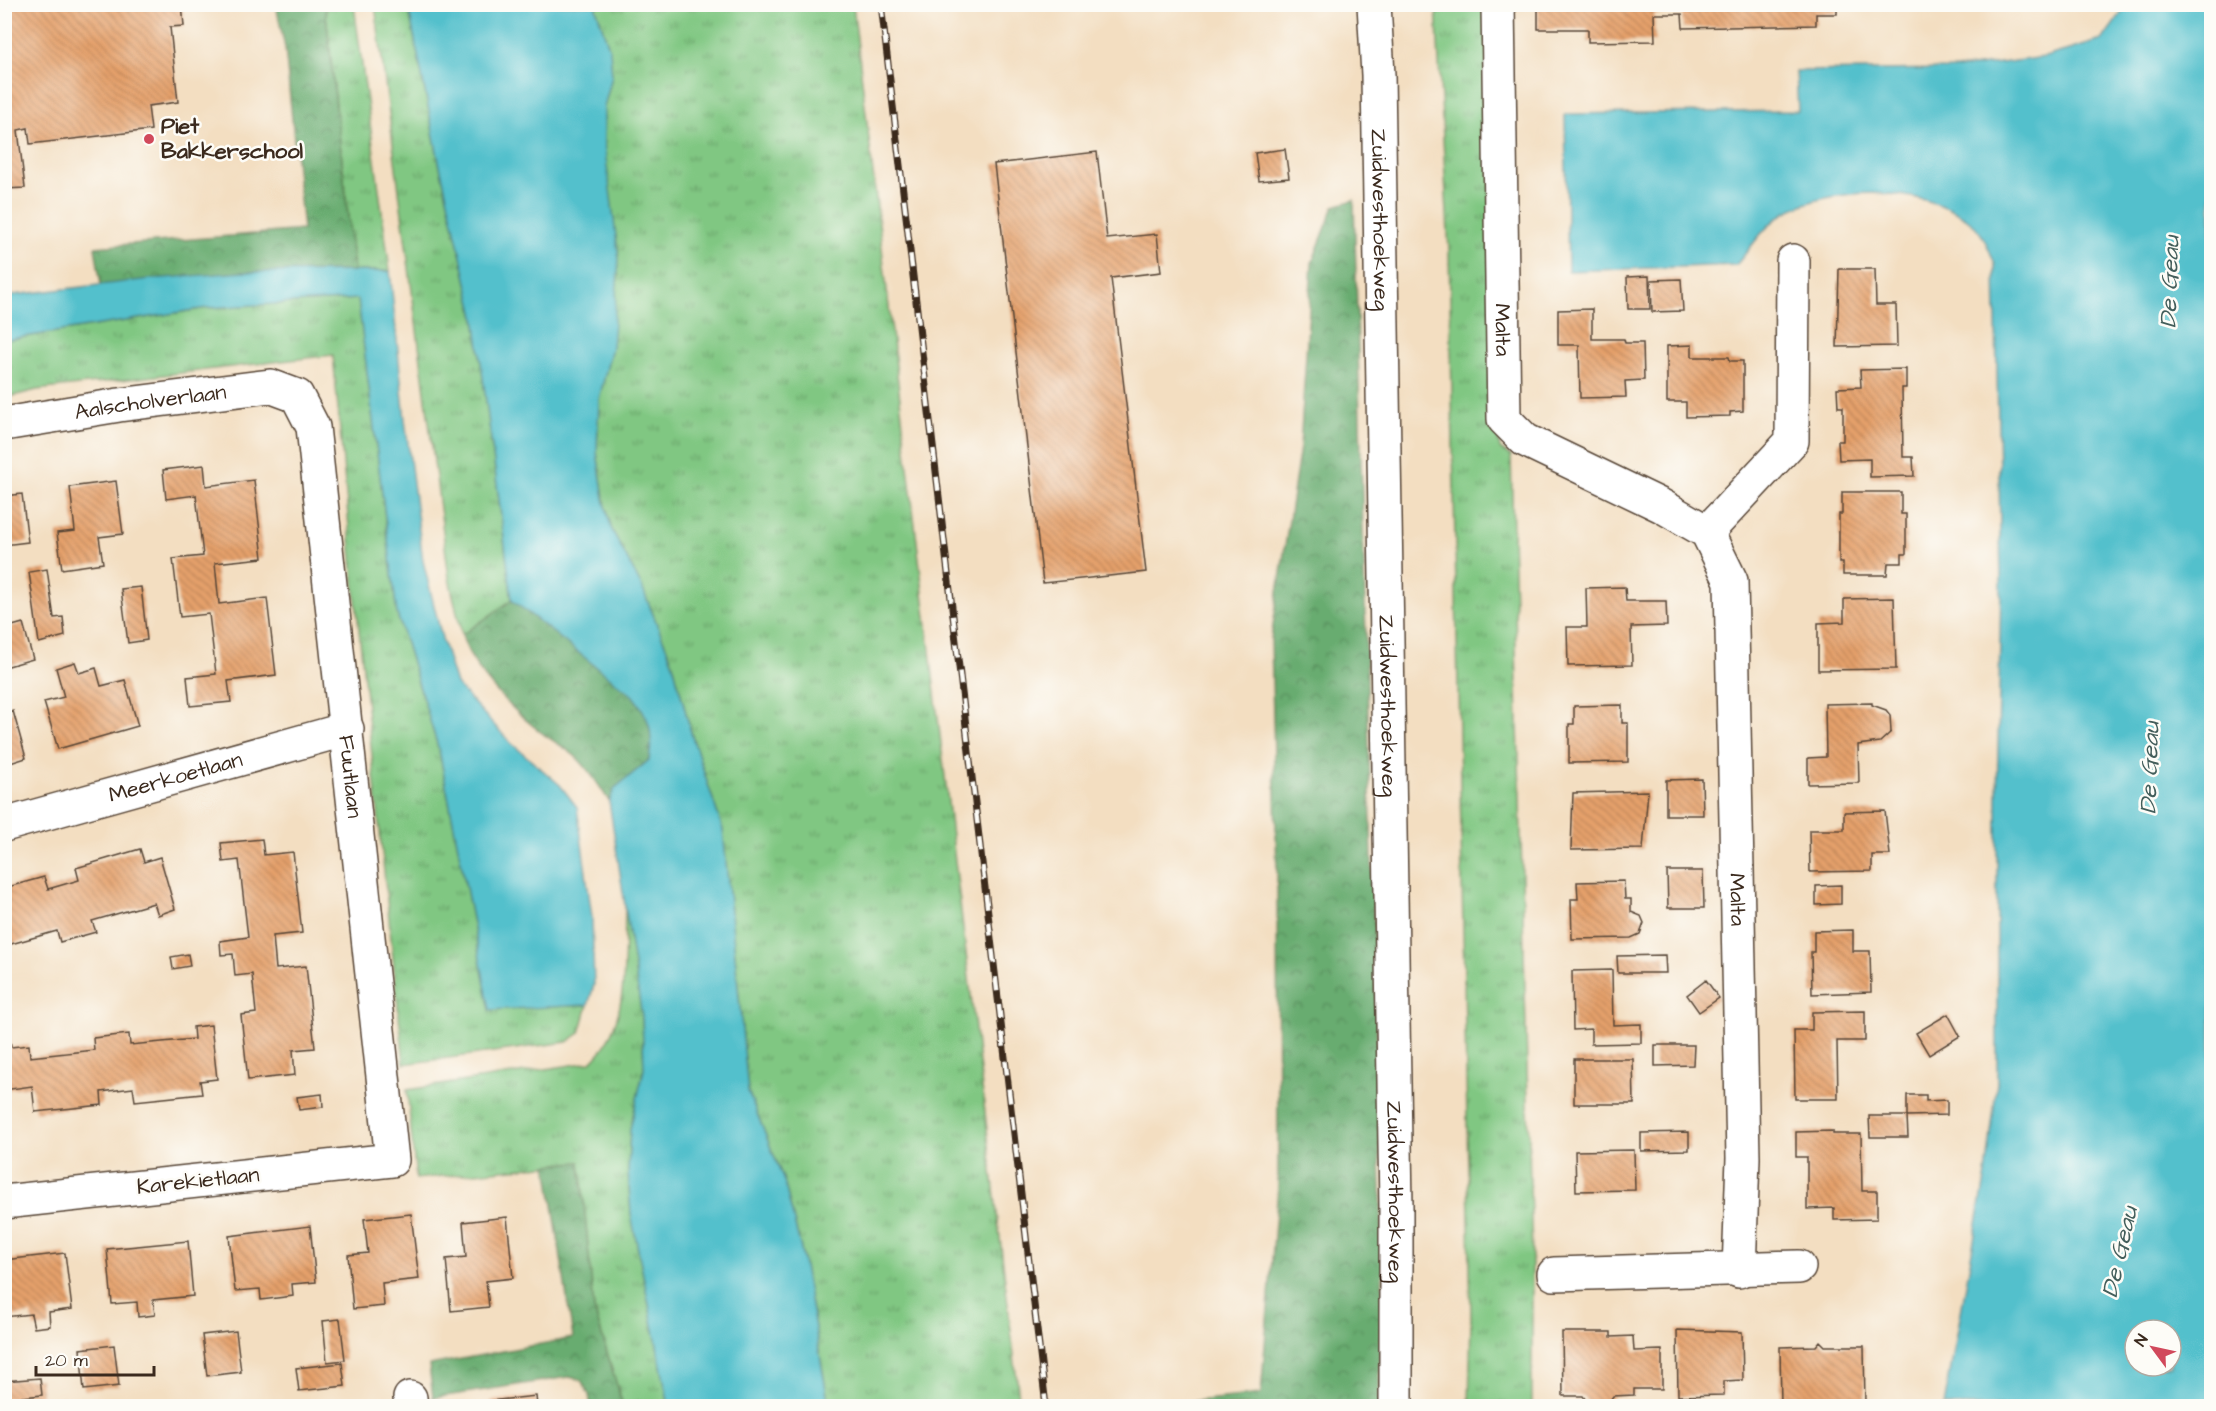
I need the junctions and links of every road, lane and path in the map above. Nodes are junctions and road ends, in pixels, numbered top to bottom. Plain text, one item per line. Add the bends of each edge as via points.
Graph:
1 (1374, 4) edge
2 (1498, 4) edge
3 (1793, 261) dead end
4 (297, 396) joint
5 (4, 424) edge
6 (1707, 532) junction
7 (347, 729) junction
8 (4, 825) edge
9 (392, 1160) joint
10 (4, 1202) edge
11 (1799, 1267) dead end
12 (1739, 1271) junction
13 (1554, 1274) dead end
14 (1396, 1407) edge

1 - 14 street, Zuidwesthoekweg via 1396,1183
2 - 6 street, Malta via 1504,419 1525,440
3 - 6 street via 1792,441
4 - 5 street, Aalscholverlaan via 270,386
4 - 7 street, Fuutlaan via 313,427
6 - 12 street, Malta via 1731,581 1743,1158
7 - 8 street, Meerkoetlaan
7 - 9 street, Fuutlaan
9 - 10 street, Karekietlaan
11 - 12 street
12 - 13 street

